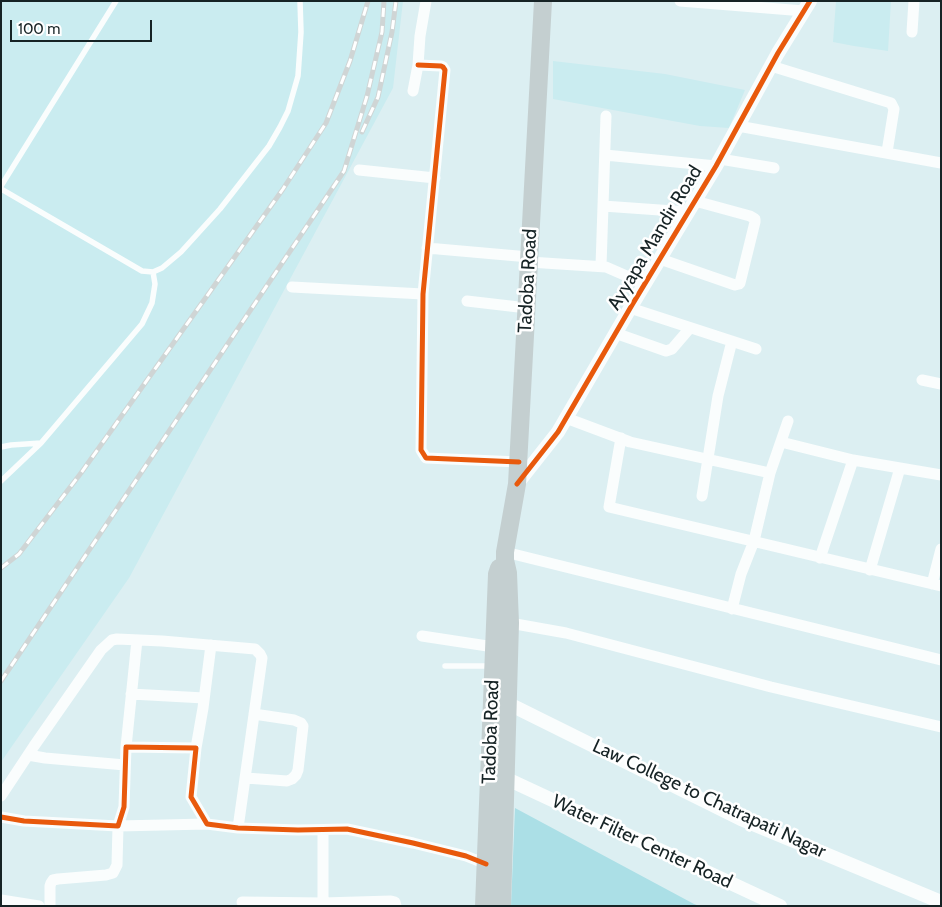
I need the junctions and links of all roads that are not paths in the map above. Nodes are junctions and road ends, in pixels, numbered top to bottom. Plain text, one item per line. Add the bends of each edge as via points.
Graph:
1 (116, 1) edge
2 (300, 1) edge
3 (426, 1) edge
4 (543, 1) edge
5 (680, 1) edge
6 (914, 1) edge
7 (807, 6) edge
8 (912, 32) dead end
9 (418, 65) junction
10 (771, 66) junction
11 (413, 91) dead end
12 (606, 116) dead end
13 (738, 126) junction
14 (887, 152) junction
15 (605, 155) junction
16 (718, 162) junction
17 (941, 163) edge
18 (774, 168) dead end
19 (359, 170) dead end
20 (434, 178) junction
21 (1, 188) edge
22 (603, 206) junction
23 (692, 207) junction
24 (427, 248) junction
25 (660, 259) junction
26 (529, 260) junction
27 (601, 266) junction
28 (153, 272) junction
29 (645, 284) junction
30 (292, 286) dead end
31 (423, 294) junction
32 (467, 300) dead end
33 (527, 308) junction
34 (630, 308) junction
35 (690, 328) junction
36 (615, 333) junction
37 (732, 341) junction
38 (756, 349) dead end
39 (922, 380) dead end
40 (941, 384) edge
41 (566, 418) junction
42 (788, 421) dead end
43 (621, 438) junction
44 (781, 442) junction
45 (41, 443) junction
46 (1, 447) edge
47 (707, 459) junction
48 (852, 460) junction
49 (519, 462) junction
50 (900, 468) junction
51 (770, 473) junction
52 (941, 475) edge
53 (1, 481) edge
54 (517, 484) junction
55 (702, 496) dead end
56 (754, 541) junction
57 (941, 550) edge
58 (505, 556) junction
59 (820, 558) junction
60 (870, 570) junction
61 (936, 585) edge
62 (732, 609) junction
63 (510, 623) junction
64 (422, 636) dead end
65 (137, 640) junction
66 (211, 645) junction
67 (494, 647) junction
68 (941, 660) edge
69 (445, 666) dead end
70 (494, 666) junction
71 (132, 694) junction
72 (204, 698) junction
73 (507, 703) junction
74 (254, 714) junction
75 (941, 727) edge
76 (126, 747) junction
77 (196, 748) junction
78 (28, 755) junction
79 (125, 765) junction
80 (246, 778) junction
81 (505, 778) junction
82 (1, 796) edge
83 (1, 817) edge
84 (207, 824) junction
85 (118, 826) junction
86 (238, 828) junction
87 (323, 830) junction
88 (486, 864) junction
89 (1, 900) edge
90 (242, 902) dead end
91 (941, 902) edge
92 (323, 903) junction
93 (39, 906) edge
94 (50, 906) edge
95 (396, 906) edge
96 (484, 906) edge
97 (502, 906) edge
98 (780, 906) edge

1 - 21 lane
2 - 28 lane via 298,76 288,111 268,146 220,209 182,252
3 - 9 street
4 - 26 main road, Tadoba Road
5 - 7 street
6 - 8 street
7 - 10 street, Ayyapa Mandir Road
9 - 11 street
9 - 20 street via 441,66 445,70
10 - 13 street, Ayyapa Mandir Road
10 - 14 street via 892,103 894,109
12 - 15 street
13 - 14 street
13 - 16 street, Ayyapa Mandir Road
14 - 17 street
15 - 16 street
15 - 22 street
16 - 18 street
16 - 23 street, Ayyapa Mandir Road
19 - 20 street
20 - 24 street
21 - 28 lane via 134,267
22 - 23 street
22 - 27 street
23 - 25 street, Ayyapa Mandir Road
23 - 25 street via 755,219 740,283 735,285
24 - 26 street
24 - 31 street
25 - 29 street, Ayyapa Mandir Road
26 - 27 street
26 - 33 main road, Tadoba Road
27 - 29 street
28 - 45 lane via 152,303 142,324
29 - 34 street, Ayyapa Mandir Road
30 - 31 street
31 - 49 street via 422,452 426,458
32 - 33 street
33 - 49 main road, Tadoba Road
34 - 35 street
34 - 36 street, Ayyapa Mandir Road
35 - 36 street via 672,349 666,351
35 - 37 street
36 - 41 street, Ayyapa Mandir Road
37 - 38 street
37 - 47 street
39 - 40 street
41 - 43 street
41 - 54 street, Ayyapa Mandir Road
42 - 44 street
43 - 47 street
43 - 56 street via 609,507
44 - 48 street
44 - 51 street
45 - 46 lane
45 - 53 lane
47 - 51 street
47 - 55 street
48 - 50 street
48 - 59 street
49 - 54 main road, Tadoba Road
50 - 52 street
50 - 60 street
51 - 56 street
54 - 58 main road, Tadoba Road
56 - 59 street
56 - 62 street
57 - 61 street
58 - 62 street
58 - 63 main road, Tadoba Road
58 - 67 main road, Tadoba Road via 497,574
59 - 60 street
60 - 61 street
62 - 68 street
63 - 73 main road, Tadoba Road
63 - 75 street via 566,633 771,687
64 - 67 street
65 - 66 street
65 - 71 street
65 - 78 street via 112,640 101,650
66 - 72 street
66 - 74 street via 255,649 260,654
67 - 70 main road, Tadoba Road
69 - 70 lane
70 - 88 main road, Tadoba Road
71 - 72 street
71 - 76 street
72 - 77 street
73 - 81 main road, Tadoba Road
73 - 91 street, Law College to Chatrapati Nagar via 741,819
74 - 80 street
74 - 80 street via 301,723 298,770 287,781
76 - 77 street
76 - 79 street
77 - 84 street via 191,797
78 - 79 street
78 - 82 street
79 - 85 street via 124,807
80 - 86 street
81 - 97 main road, Tadoba Road
81 - 98 street, Water Filter Center Road
83 - 85 street
84 - 85 street
84 - 86 street
85 - 94 street via 117,865 113,873 53,880
86 - 87 street
87 - 88 street via 347,830 413,843
87 - 92 street
88 - 96 main road, Tadoba Road
89 - 93 street
90 - 92 street
92 - 95 street via 390,901

